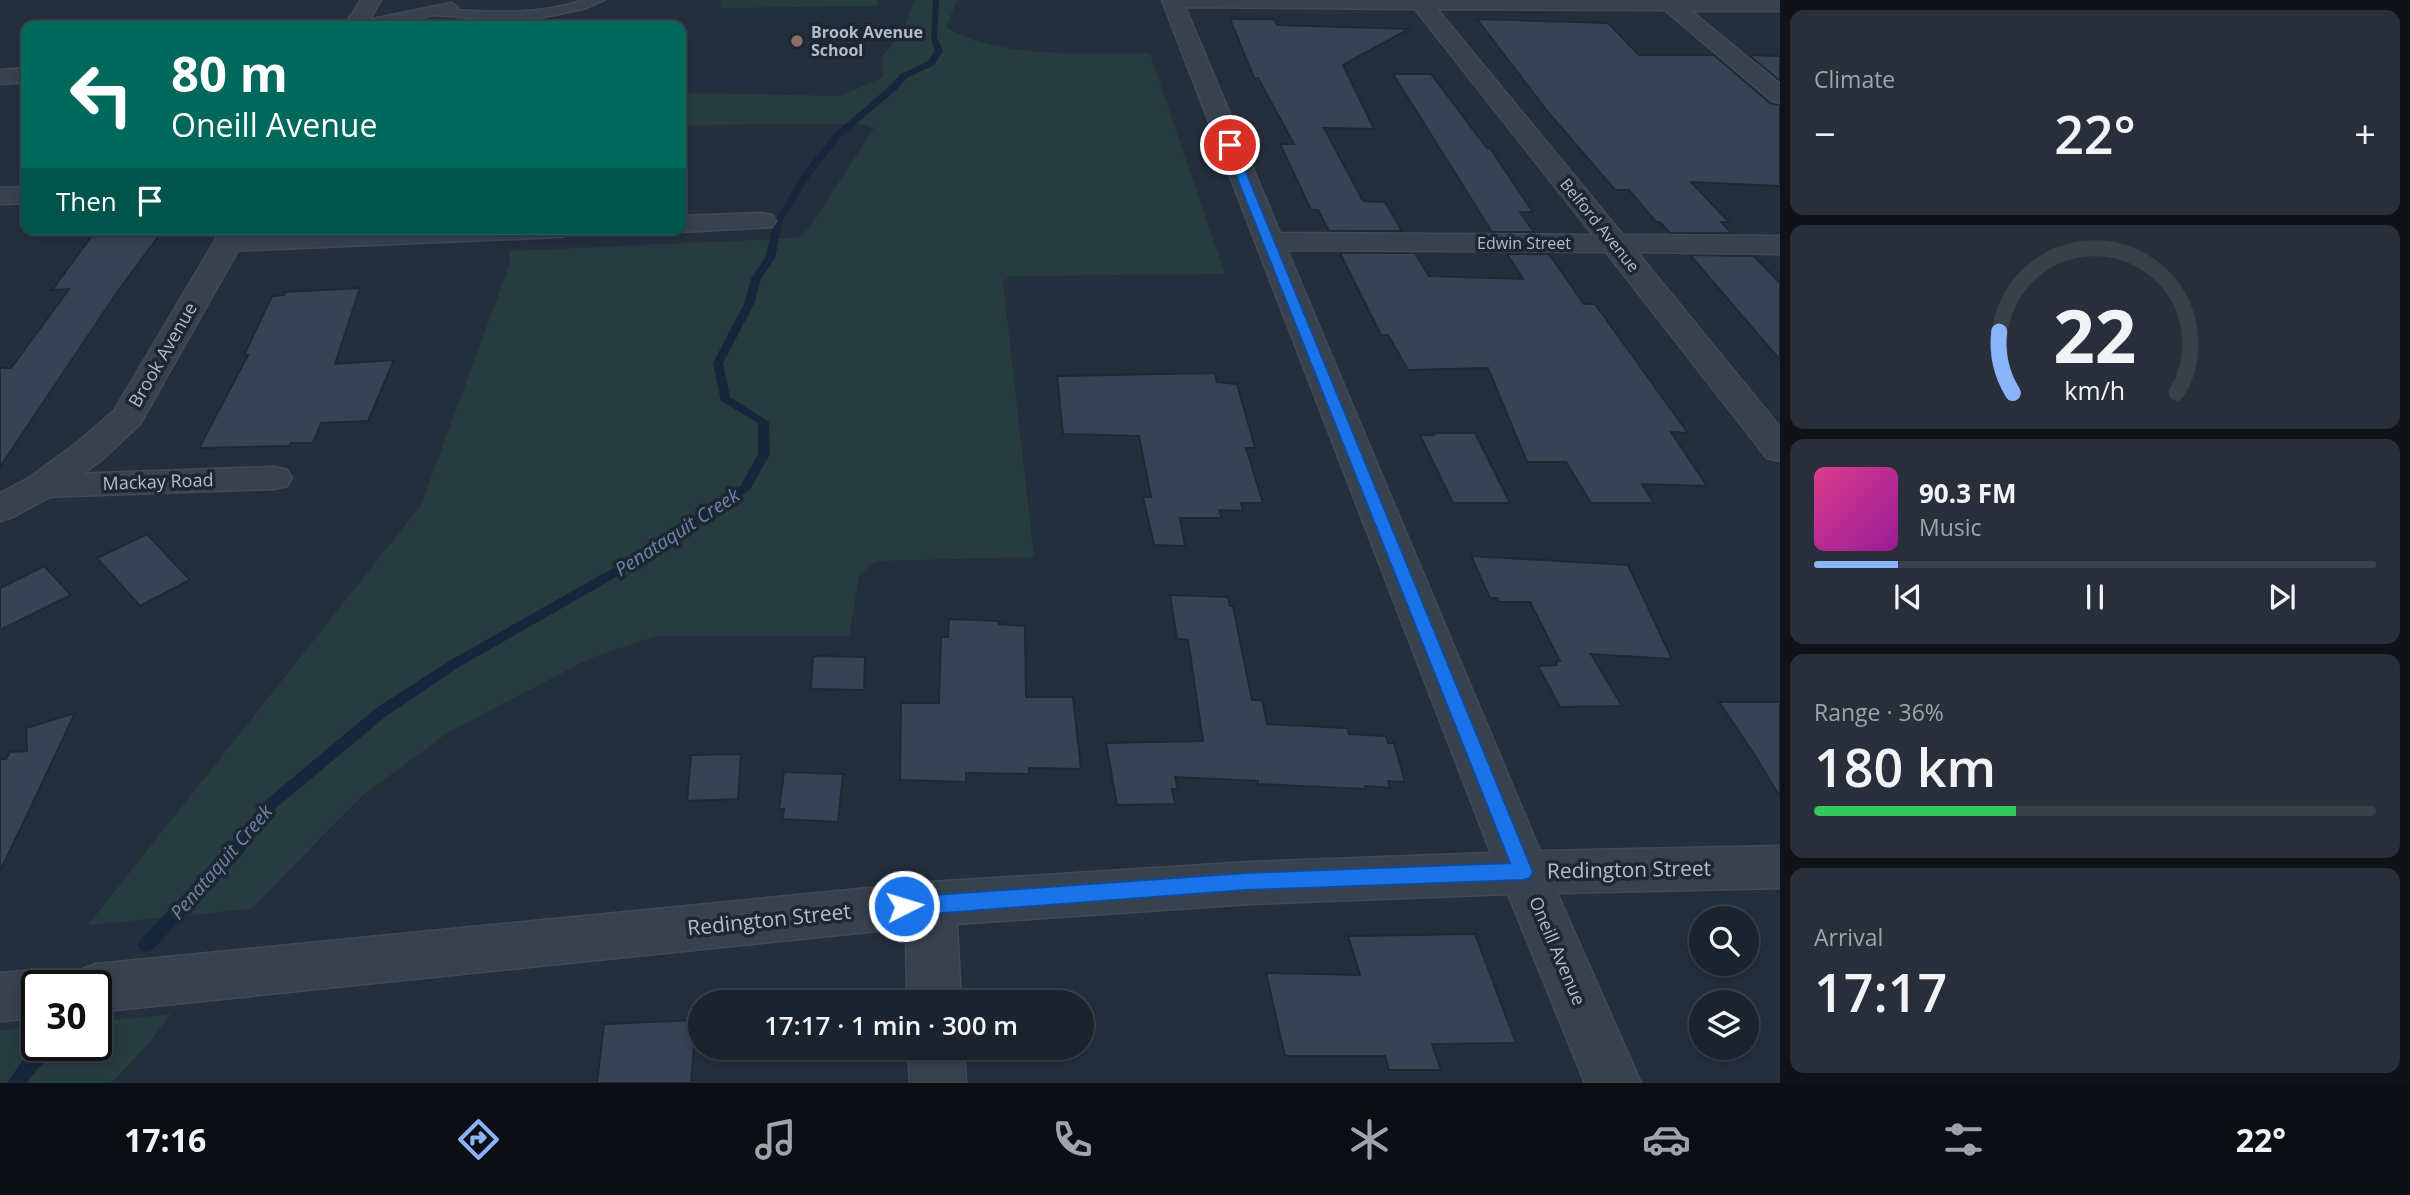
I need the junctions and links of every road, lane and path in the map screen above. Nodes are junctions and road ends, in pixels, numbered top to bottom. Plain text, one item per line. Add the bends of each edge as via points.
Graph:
1 (370, 0) edge
2 (468, 0) edge
3 (597, 0) edge
4 (1173, 0) edge
5 (1420, 1) edge
6 (1668, 2) edge
7 (1780, 5) edge
8 (438, 12) junction
9 (359, 21) edge
10 (385, 21) edge
11 (21, 75) edge
12 (0, 77) edge
13 (1780, 96) edge
14 (21, 195) edge
15 (0, 196) edge
16 (762, 221) dead end
17 (686, 224) edge
18 (279, 235) edge
19 (232, 236) edge
20 (1268, 241) junction
21 (1614, 244) junction
22 (1780, 245) edge
23 (1780, 450) edge
24 (274, 478) dead end
25 (42, 486) junction
26 (0, 509) edge
27 (1780, 867) edge
28 (1523, 872) junction
29 (931, 904) junction
30 (112, 986) edge
31 (934, 990) edge
32 (21, 995) edge
33 (0, 997) edge
34 (937, 1060) edge
35 (938, 1083) edge
36 (1613, 1083) edge

1 - 9 street
2 - 8 lane
3 - 8 lane via 558,13
4 - 5 street
4 - 20 street, Oneill Avenue
5 - 6 street
5 - 21 street, Belford Avenue
6 - 7 street
6 - 13 street
8 - 10 lane
11 - 12 street
14 - 15 street
16 - 17 street
18 - 19 street
19 - 25 street, Brook Avenue via 128,417
20 - 21 street, Edwin Street
20 - 28 street, Oneill Avenue
21 - 22 street, Edwin Street
21 - 23 street, Belford Avenue
24 - 25 street, Mackay Road
25 - 26 street, Brook Avenue
27 - 28 street, Redington Street
28 - 29 street, Redington Street via 1246,881
28 - 36 street, Oneill Avenue
29 - 30 street, Redington Street
29 - 31 street
32 - 33 street
34 - 35 street

